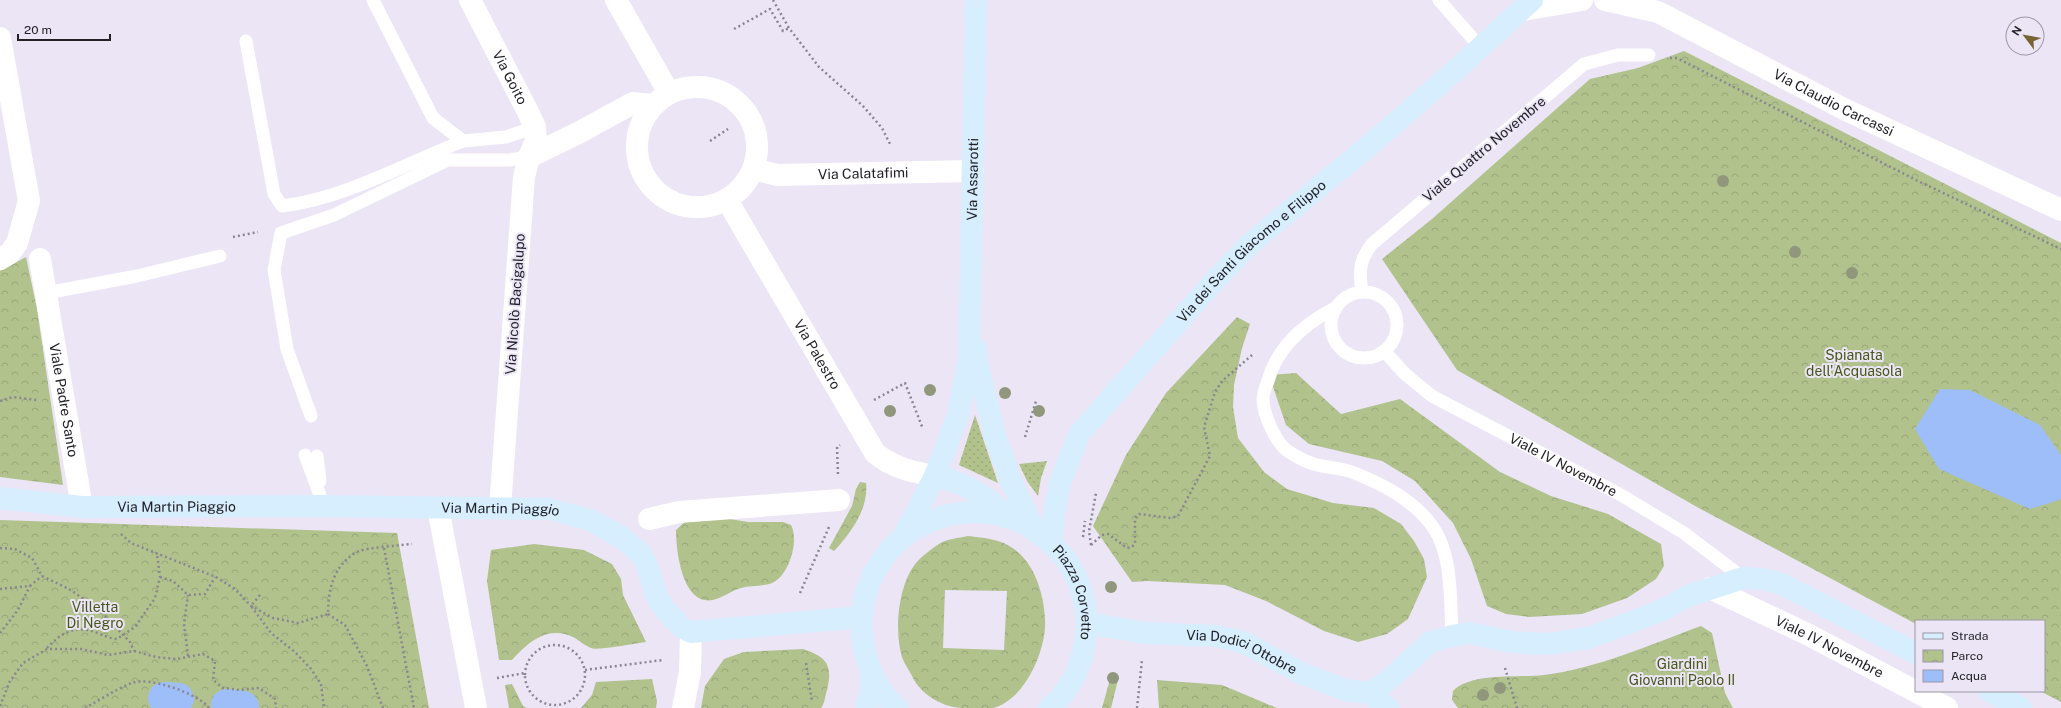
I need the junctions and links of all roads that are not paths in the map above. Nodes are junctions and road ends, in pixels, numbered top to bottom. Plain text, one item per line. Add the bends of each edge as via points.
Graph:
1 (373, 0) edge
2 (470, 0) edge
3 (616, 0) edge
4 (976, 0) edge
5 (983, 0) edge
6 (1439, 0) edge
7 (1582, 0) edge
8 (1605, 0) edge
9 (1527, 5) edge
10 (0, 38) edge
11 (246, 41) dead end
12 (1481, 48) junction
13 (1649, 55) road end
14 (661, 99) junction
15 (534, 127) junction
16 (463, 141) junction
17 (529, 156) junction
18 (754, 169) junction
19 (973, 171) junction
20 (727, 200) junction
21 (2061, 210) edge
22 (220, 256) road end
23 (0, 259) edge
24 (40, 259) dead end
25 (1362, 292) junction
26 (46, 293) junction
27 (1335, 308) junction
28 (1384, 351) junction
29 (973, 358) junction
30 (311, 416) dead end
31 (311, 456) dead end
32 (935, 476) junction
33 (0, 498) edge
34 (839, 500) road end
35 (324, 506) junction
36 (82, 507) junction
37 (438, 508) junction
38 (500, 508) junction
39 (1007, 517) junction
40 (649, 519) dead end
41 (1033, 528) junction
42 (903, 537) junction
43 (1051, 542) junction
44 (1743, 578) junction
45 (1710, 588) junction
46 (861, 617) junction
47 (1086, 623) junction
48 (691, 632) junction
49 (1452, 636) junction
50 (1915, 652) edge
51 (872, 673) junction
52 (1915, 691) edge
53 (1917, 692) edge
54 (1991, 692) edge
55 (1370, 693) junction
56 (1052, 707) edge
57 (476, 708) edge
58 (683, 708) edge
59 (866, 708) edge
60 (897, 708) edge
61 (1388, 708) edge
62 (1947, 708) edge
63 (2021, 708) edge

1 - 16 lane via 433,118
2 - 15 street, Via Goito
3 - 14 street
4 - 19 main road, Via Assarotti
5 - 29 main road, Via Assarotti
6 - 12 lane
7 - 9 street
8 - 21 street, Via Claudio Carcassi via 1658,12 1846,110
9 - 12 main road, Via dei Santi Giacomo e Filippo
10 - 23 street via 30,201 17,243 10,253
11 - 16 lane via 274,194 282,206 350,188
12 - 43 main road, Via dei Santi Giacomo e Filippo via 1371,144 1251,243 1079,434 1060,483
13 - 25 lane, Viale Quattro Novembre via 1618,55 1584,64 1372,244 1364,254 1361,265
14 - 17 street via 633,103
14 - 18 street via 690,86 711,87 730,95 746,109 755,128 758,148
14 - 20 street via 643,121 637,140 638,158 644,176 656,191 672,202 690,207 709,206
15 - 16 lane via 506,137
15 - 17 street, Via Goito via 536,140
17 - 30 lane via 509,160 448,160 334,215 281,233 274,270 287,348
17 - 38 street, Via Nicolò Bacigalupo via 524,177
18 - 19 street, Via Calatafimi via 777,175
18 - 20 street via 743,187
19 - 29 main road, Via Assarotti
20 - 32 street, Via Palestro via 875,453 886,462 912,472
22 - 26 lane via 137,276
24 - 26 street, Viale Padre Santo
25 - 27 lane via 1354,293
25 - 28 lane via 1382,297 1395,314 1396,334
26 - 36 street, Viale Padre Santo
27 - 28 lane via 1331,319 1331,331 1335,342 1342,350 1352,356 1363,358 1374,357
27 - 49 lane via 1298,333 1277,356 1263,398 1269,424 1284,448 1308,462 1350,471 1374,481 1407,499 1433,528 1448,563
28 - 44 lane, Viale IV Novembre via 1405,374 1432,396 1621,495 1684,533
29 - 32 main road, Piazza Corvetto via 958,415
29 - 41 main road, Piazza Corvetto via 995,436 1011,481
31 - 35 lane
32 - 39 main road, Piazza Corvetto via 977,490
32 - 42 main road, Piazza Corvetto
33 - 36 main road, Via Martin Piaggio
34 - 40 street via 680,512
35 - 36 main road, Via Martin Piaggio
35 - 37 main road, Via Martin Piaggio
37 - 38 main road, Via Martin Piaggio
37 - 57 street
38 - 48 main road, Via Martin Piaggio via 550,509 590,520 621,537 639,552 646,562 662,607
39 - 41 main road, Piazza Corvetto
39 - 42 main road, Piazza Corvetto via 990,513 953,513 918,526
41 - 43 main road, Piazza Corvetto
42 - 46 main road, Piazza Corvetto via 882,559 870,580
43 - 47 main road, Piazza Corvetto via 1077,578
44 - 45 main road
44 - 50 main road via 1780,583
45 - 49 main road via 1688,596 1665,609 1589,638 1548,644 1512,642 1469,634
45 - 52 street, Viale IV Novembre via 1809,635
46 - 48 main road
46 - 51 main road, Piazza Corvetto via 863,648
47 - 55 main road, Via Dodici Ottobre via 1145,633 1223,638 1243,642 1300,673 1345,690
47 - 56 main road, Piazza Corvetto via 1086,638 1077,669
48 - 58 street via 690,672
49 - 55 main road via 1430,642
51 - 59 main road, Piazza Corvetto
51 - 60 main road, Piazza Corvetto via 883,692
53 - 62 street, Viale IV Novembre
54 - 63 main road
55 - 61 main road

